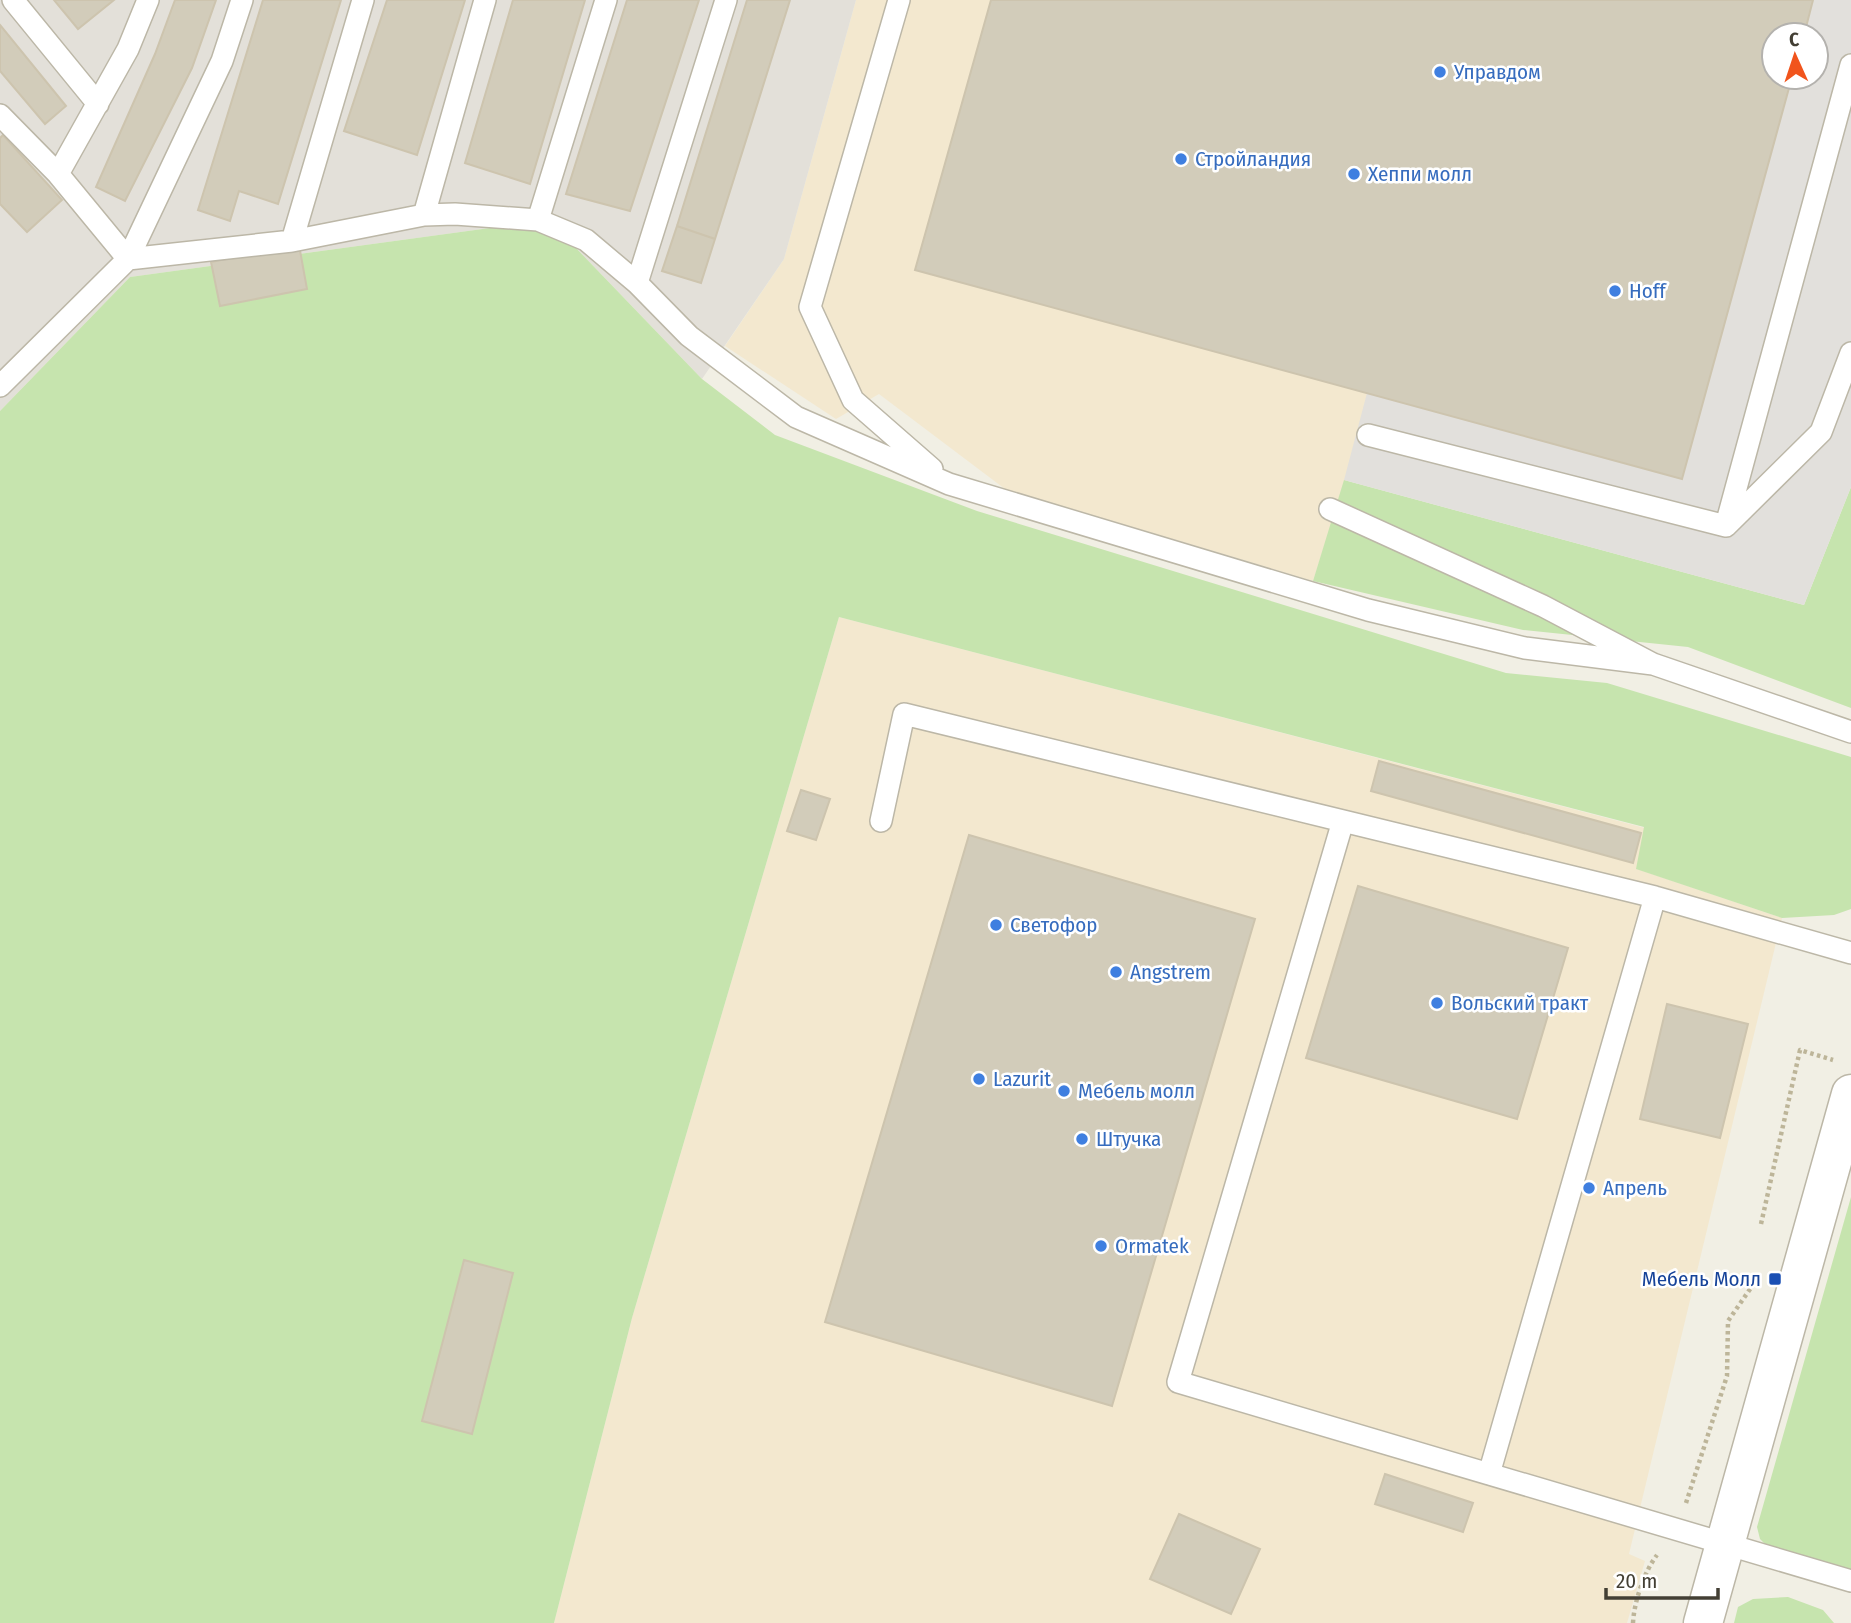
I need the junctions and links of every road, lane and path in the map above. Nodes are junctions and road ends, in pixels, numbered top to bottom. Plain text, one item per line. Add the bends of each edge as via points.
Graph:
1 (13, 0) edge
2 (148, 0) edge
3 (242, 0) edge
4 (363, 0) edge
5 (485, 0) edge
6 (606, 0) edge
7 (726, 0) edge
8 (899, 0) edge
9 (1851, 65) edge
10 (98, 104) junction
11 (0, 115) edge
12 (58, 174) junction
13 (424, 215) junction
14 (538, 220) junction
15 (292, 241) junction
16 (128, 259) junction
17 (637, 283) junction
18 (1851, 353) edge
19 (0, 387) edge
20 (1368, 435) dead end
21 (950, 484) junction
22 (1330, 509) dead end
23 (1726, 526) junction
24 (1653, 664) junction
25 (1851, 732) edge
26 (881, 821) dead end
27 (1343, 821) junction
28 (1655, 897) junction
29 (1851, 953) edge
30 (1845, 1077) edge
31 (1761, 1224) dead end
32 (1758, 1278) dead end
33 (1489, 1474) junction
34 (1677, 1530) junction
35 (1726, 1545) junction
36 (1851, 1581) edge
37 (1633, 1623) edge
38 (1703, 1623) edge

1 - 10 lane
2 - 10 lane
3 - 16 lane via 222,61
4 - 15 lane
5 - 13 lane
6 - 14 lane
7 - 17 lane
8 - 21 lane via 810,307 853,400
9 - 23 lane
10 - 12 lane
11 - 12 lane
12 - 16 lane
13 - 14 lane
13 - 15 lane
14 - 17 lane via 586,240
15 - 16 lane
16 - 19 lane
17 - 21 lane via 689,336 796,416
18 - 23 lane via 1821,432
20 - 23 lane
21 - 24 lane via 1368,610 1525,648
22 - 24 lane via 1543,606
24 - 25 lane
26 - 27 lane via 904,714
27 - 28 lane
27 - 33 lane via 1178,1382
28 - 29 lane
28 - 33 lane
30 - 31 path via 1800,1050
30 - 35 street
32 - 34 path via 1728,1321 1727,1376
33 - 34 lane
34 - 35 lane
34 - 37 path via 1650,1564
35 - 36 lane
35 - 38 street

